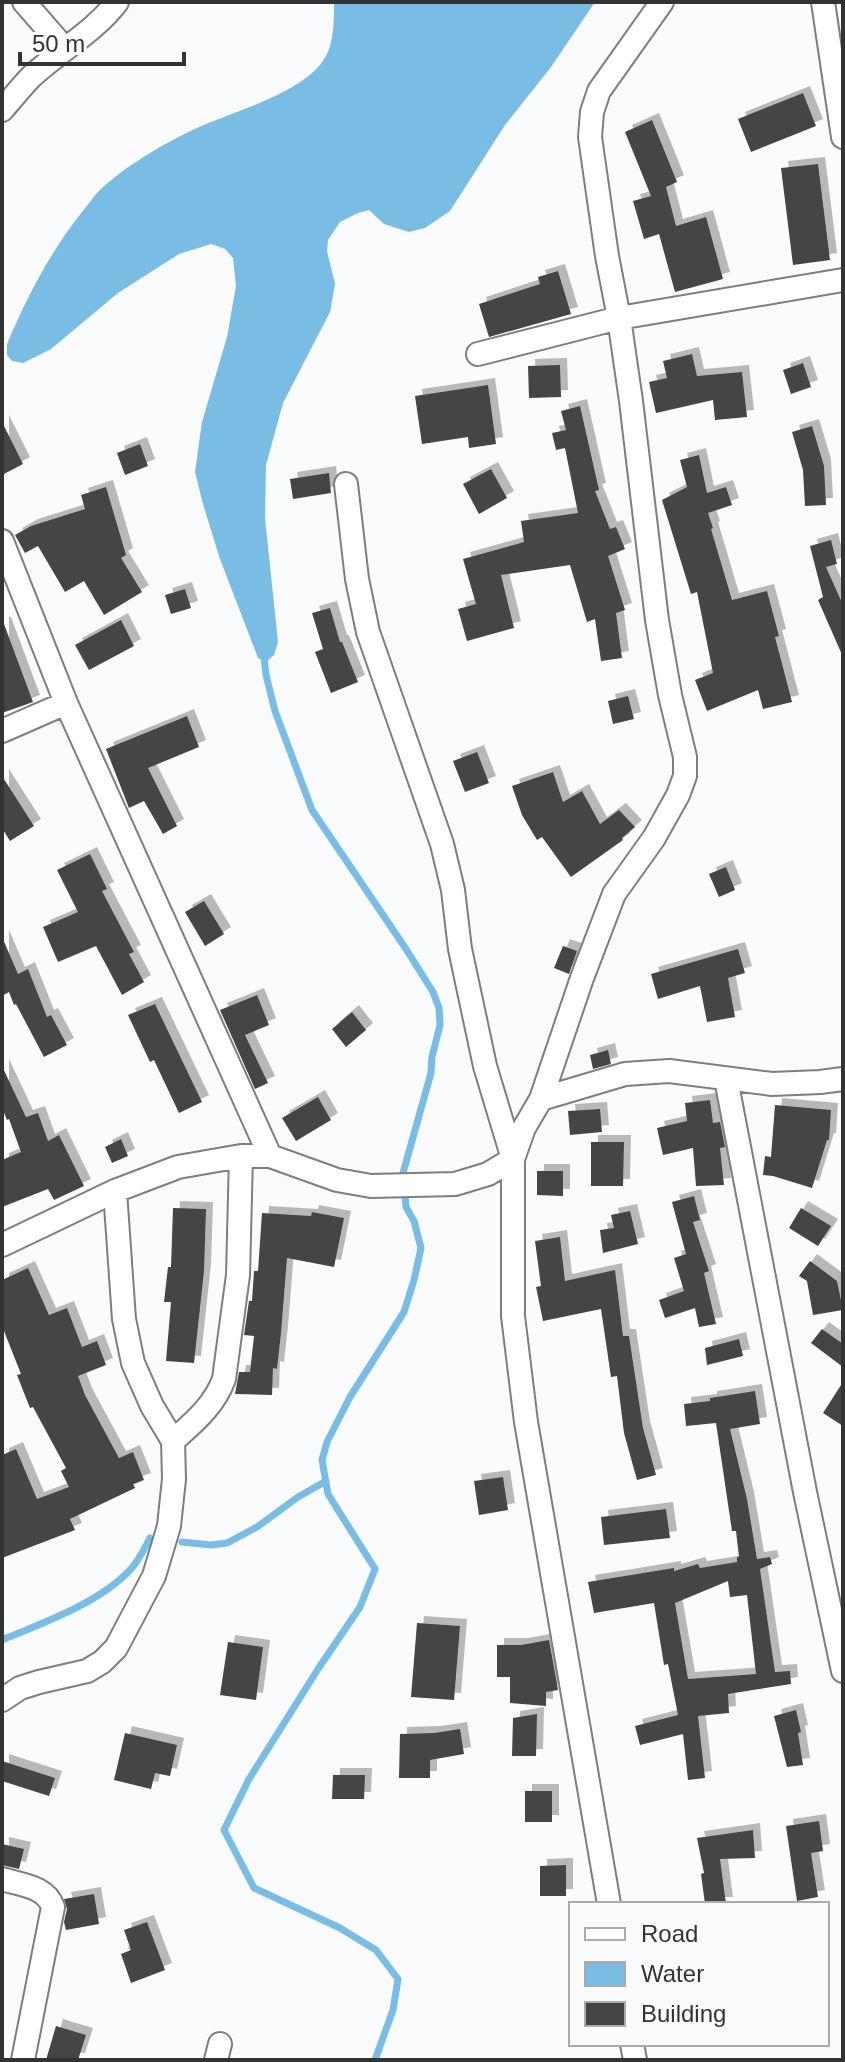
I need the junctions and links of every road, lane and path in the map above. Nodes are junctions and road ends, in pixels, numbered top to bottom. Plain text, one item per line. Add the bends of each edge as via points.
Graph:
1 (24, 2) edge
2 (117, 2) edge
3 (662, 2) edge
4 (823, 2) edge
5 (65, 49) junction
6 (2, 110) edge
7 (843, 137) edge
8 (843, 280) edge
9 (619, 318) junction
10 (478, 354) dead end
11 (346, 484) dead end
12 (2, 541) edge
13 (66, 703) junction
14 (2, 731) edge
15 (726, 1079) junction
16 (843, 1079) edge
17 (541, 1099) junction
18 (241, 1156) junction
19 (270, 1156) junction
20 (513, 1159) junction
21 (115, 1191) junction
22 (2, 1245) edge
23 (173, 1441) junction
24 (843, 1671) edge
25 (2, 1700) edge
26 (2, 1879) edge
27 (609, 1902) edge
28 (23, 2060) edge

1 - 5 street
2 - 5 street
3 - 9 street via 599,91 592,112 590,137
4 - 7 street
5 - 6 street
8 - 9 street
9 - 10 street
9 - 17 street via 657,620 685,776 654,838 614,894
11 - 20 street via 368,632 442,844 485,1066
12 - 13 street
13 - 14 street
13 - 19 street
15 - 16 street via 772,1084
15 - 17 street via 669,1071 625,1074
15 - 24 street
17 - 20 street
18 - 19 street
18 - 21 street via 178,1167
18 - 23 street via 238,1275 224,1379 206,1410
19 - 20 street via 371,1186 455,1184
20 - 27 street via 518,1361
21 - 22 street
21 - 23 street via 124,1319 133,1363
23 - 25 street via 169,1526 154,1576 116,1648 87,1671 20,1688
26 - 28 street via 39,1890 50,1897 53,1907

